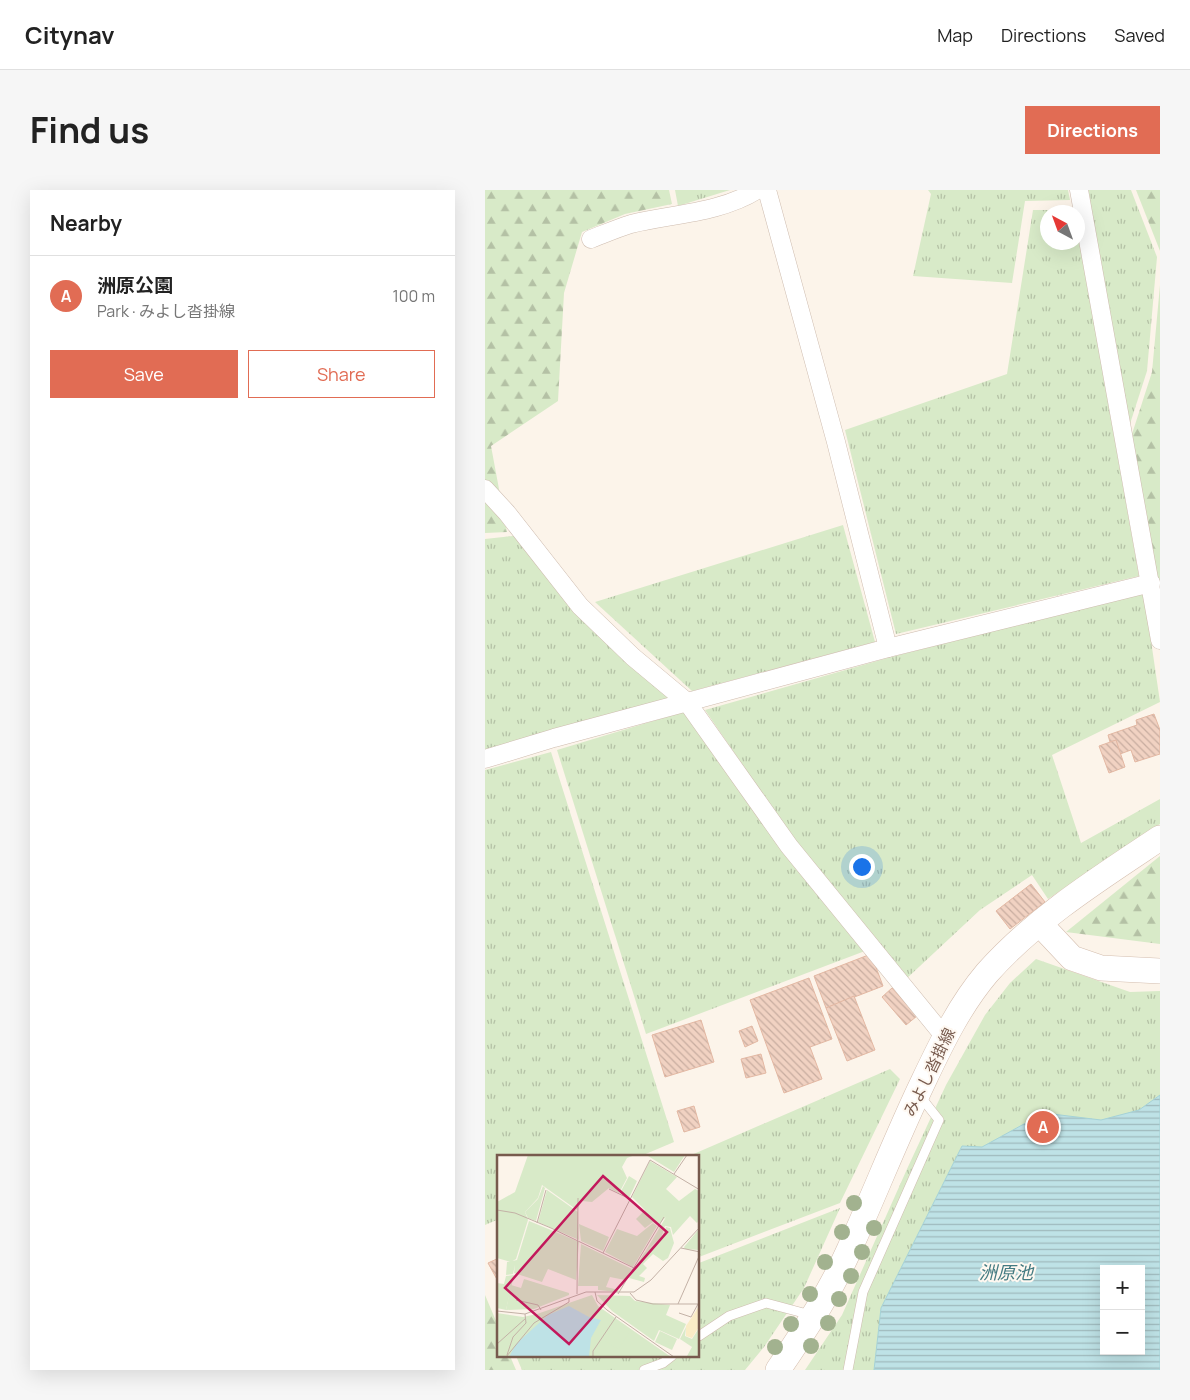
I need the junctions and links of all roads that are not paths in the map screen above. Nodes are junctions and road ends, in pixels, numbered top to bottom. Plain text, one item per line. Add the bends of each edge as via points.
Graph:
1 (757, 190) edge
2 (767, 190) edge
3 (1079, 190) edge
4 (591, 239) dead end
5 (485, 489) edge
6 (1151, 583) junction
7 (1160, 640) edge
8 (888, 648) junction
9 (687, 702) junction
10 (485, 759) edge
11 (1160, 838) edge
12 (1040, 924) junction
13 (1160, 971) edge
14 (945, 1036) junction
15 (917, 1093) junction
16 (815, 1316) junction
17 (700, 1335) edge
18 (669, 1358) edge
19 (644, 1370) edge
20 (778, 1370) edge
21 (848, 1370) edge

1 - 4 street via 743,199 698,212 630,224
2 - 8 street via 837,442
3 - 6 street
5 - 9 street via 580,606 633,657
6 - 7 street
6 - 8 street
8 - 9 street
9 - 10 street
9 - 14 street via 789,846
11 - 12 main road, みよし沓掛線 via 1073,896
12 - 13 main road via 1072,958 1101,968
12 - 14 main road, みよし沓掛線 via 987,973 963,1004
14 - 15 main road, みよし沓掛線
15 - 16 main road, みよし沓掛線 via 849,1252
15 - 21 lane via 939,1120 863,1292
16 - 17 lane via 766,1303 729,1316
16 - 20 main road, みよし沓掛線
18 - 19 lane

